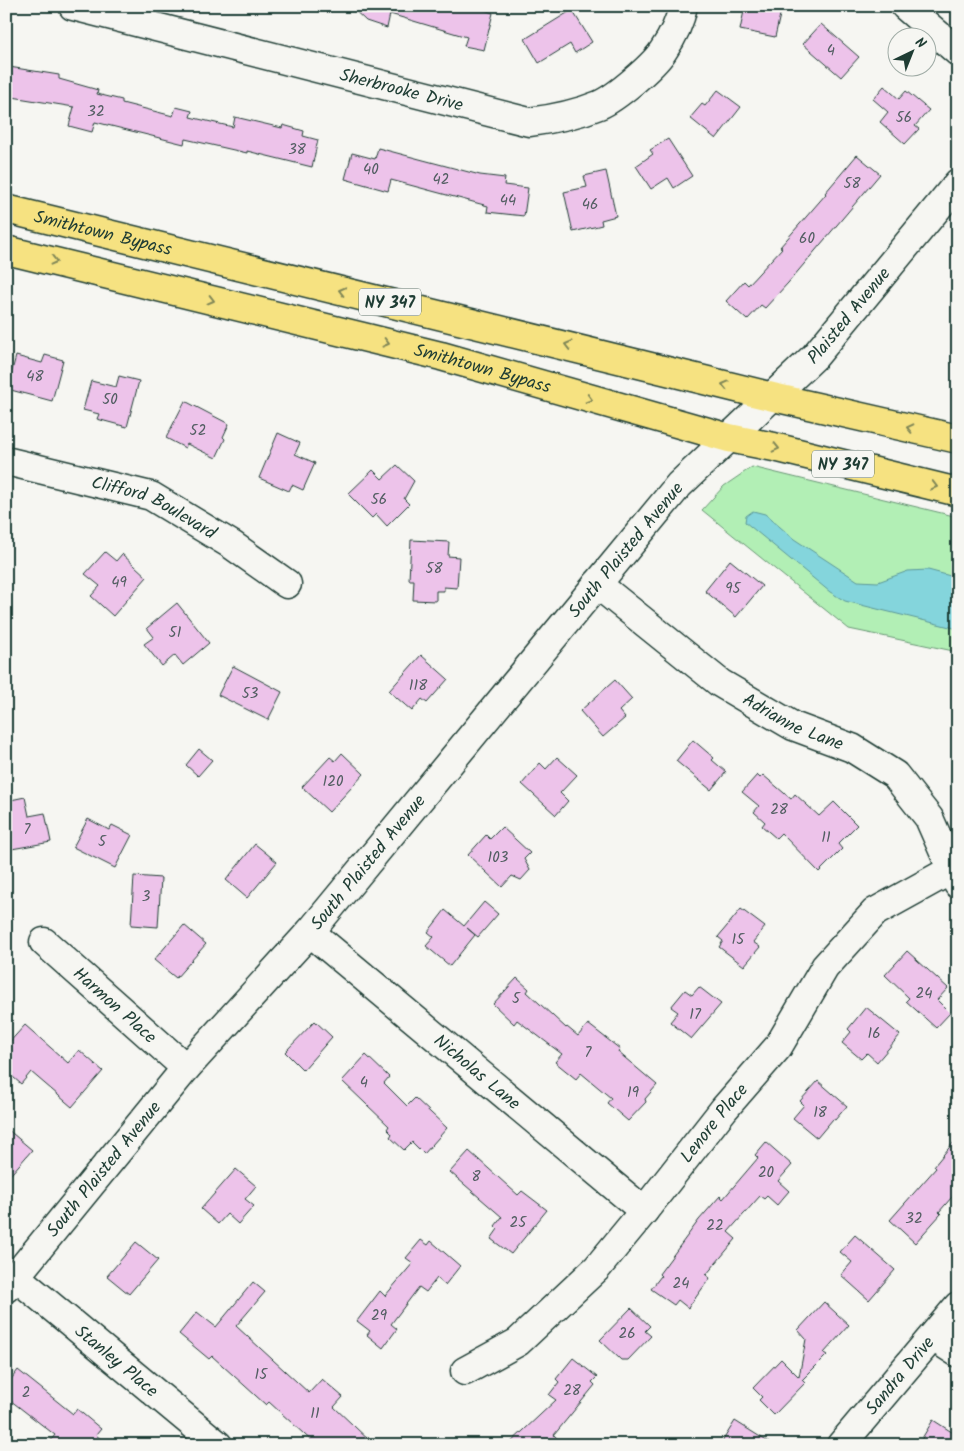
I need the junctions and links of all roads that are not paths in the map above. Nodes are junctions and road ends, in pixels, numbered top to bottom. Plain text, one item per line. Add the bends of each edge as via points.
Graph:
1 (73, 6) edge
2 (684, 6) edge
3 (905, 6) edge
4 (958, 52) edge
5 (958, 183) edge
6 (6, 209) edge
7 (6, 250) edge
8 (773, 397) junction
9 (729, 438) junction
10 (958, 439) edge
11 (6, 461) edge
12 (958, 492) edge
13 (287, 584) dead end
14 (597, 584) junction
15 (955, 877) edge
16 (310, 932) junction
17 (44, 942) dead end
18 (186, 1068) junction
19 (644, 1211) junction
20 (11, 1282) edge
21 (958, 1306) edge
22 (933, 1337) junction
23 (958, 1353) edge
24 (465, 1371) dead end
25 (218, 1445) edge
26 (841, 1445) edge

1 - 2 street, Sherbrooke Drive via 529,122 562,117 601,104 631,84 662,52
3 - 4 street
5 - 8 street, Plaisted Avenue via 815,356
8 -> 6 highway, Smithtown Bypass / NY 347
7 -> 9 highway, Smithtown Bypass / NY 347 via 442,356
8 - 9 street, Plaisted Avenue
10 -> 8 highway, Smithtown Bypass / NY 347
9 -> 12 highway, Smithtown Bypass / NY 347
9 - 14 street, South Plaisted Avenue via 679,485
11 - 13 street, Clifford Boulevard via 151,496 232,545
14 - 15 street, Adrianne Lane via 720,684 793,726 852,748 895,775 930,818
14 - 16 street, South Plaisted Avenue
15 - 19 street, Lenore Place via 874,912 825,967 778,1047 724,1109
16 - 18 street, South Plaisted Avenue
16 - 19 street, Nicholas Lane
17 - 18 street, Harmon Place
18 - 20 street, South Plaisted Avenue
19 - 24 street, Lenore Place via 597,1268 518,1342
20 - 25 street, Stanley Place
21 - 22 street, Sandra Drive
22 - 23 street
22 - 26 street, Sandra Drive

